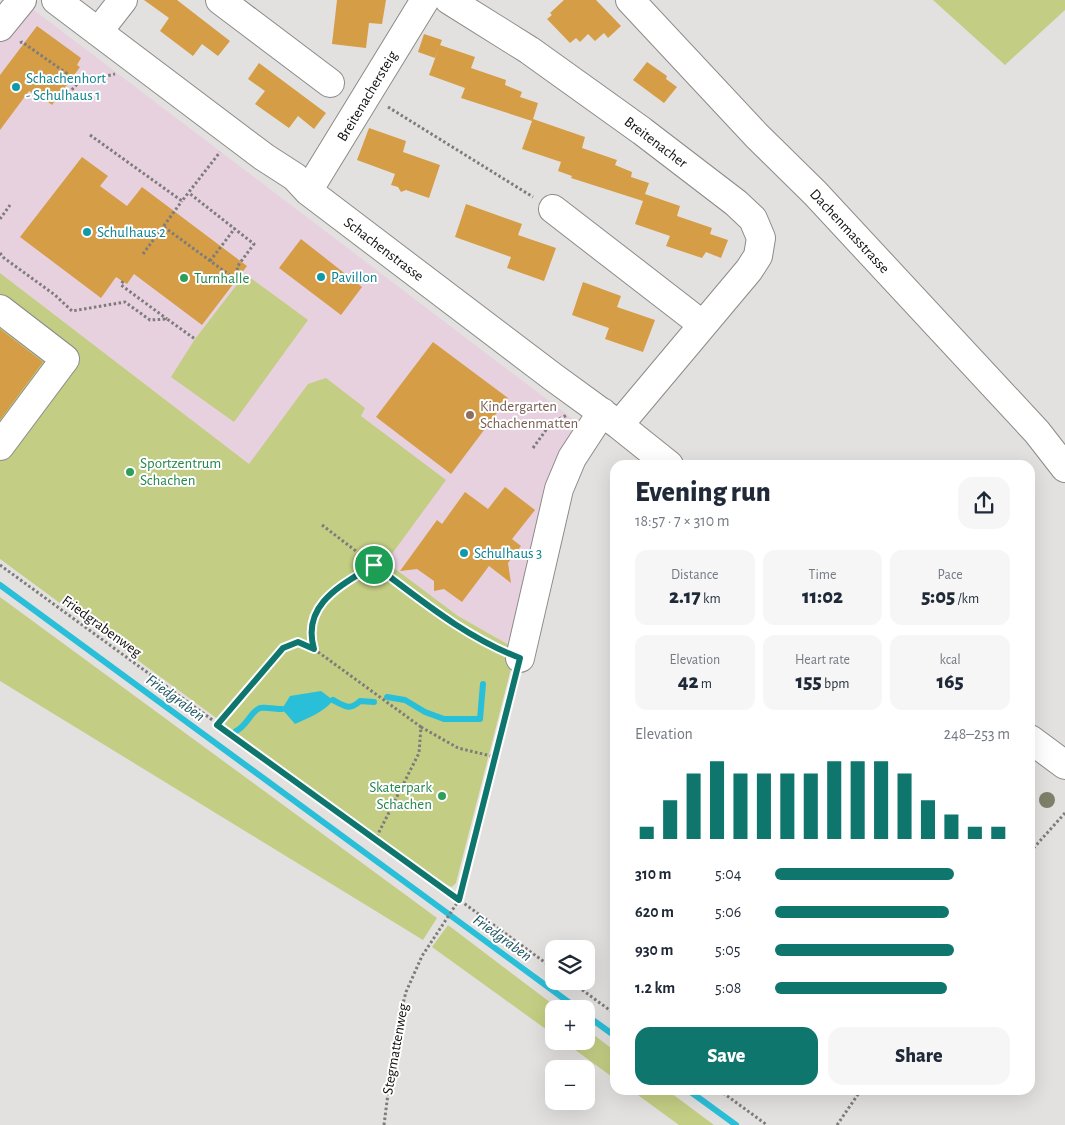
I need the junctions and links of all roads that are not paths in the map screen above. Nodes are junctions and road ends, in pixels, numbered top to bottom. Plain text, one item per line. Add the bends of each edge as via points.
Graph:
1 (22, 0) edge
2 (56, 0) edge
3 (123, 0) edge
4 (220, 0) edge
5 (425, 0) edge
6 (449, 0) edge
7 (630, 0) edge
8 (98, 32) junction
9 (8, 36) edge
10 (330, 83) dead end
11 (308, 191) junction
12 (553, 209) road end
13 (0, 310) edge
14 (703, 325) junction
15 (611, 419) junction
16 (0, 446) edge
17 (663, 460) edge
18 (1065, 468) edge
19 (520, 658) road end
20 (1035, 743) edge
21 (1065, 765) edge

1 - 9 street
2 - 8 street, Schachenstrasse
3 - 8 street
4 - 10 street
5 - 11 street, Breitenachersteig
6 - 14 street, Breitenacher via 529,50 642,131 753,219 760,238 758,256
7 - 18 street, Dachenmasstrasse via 757,136 822,200 1037,432
8 - 11 street, Schachenstrasse via 295,177
11 - 15 street, Schachenstrasse
12 - 14 street
13 - 16 street via 65,359
14 - 15 street, Breitenacher
15 - 17 street, Schachenstrasse
15 - 19 street via 572,458 560,488
20 - 21 street

